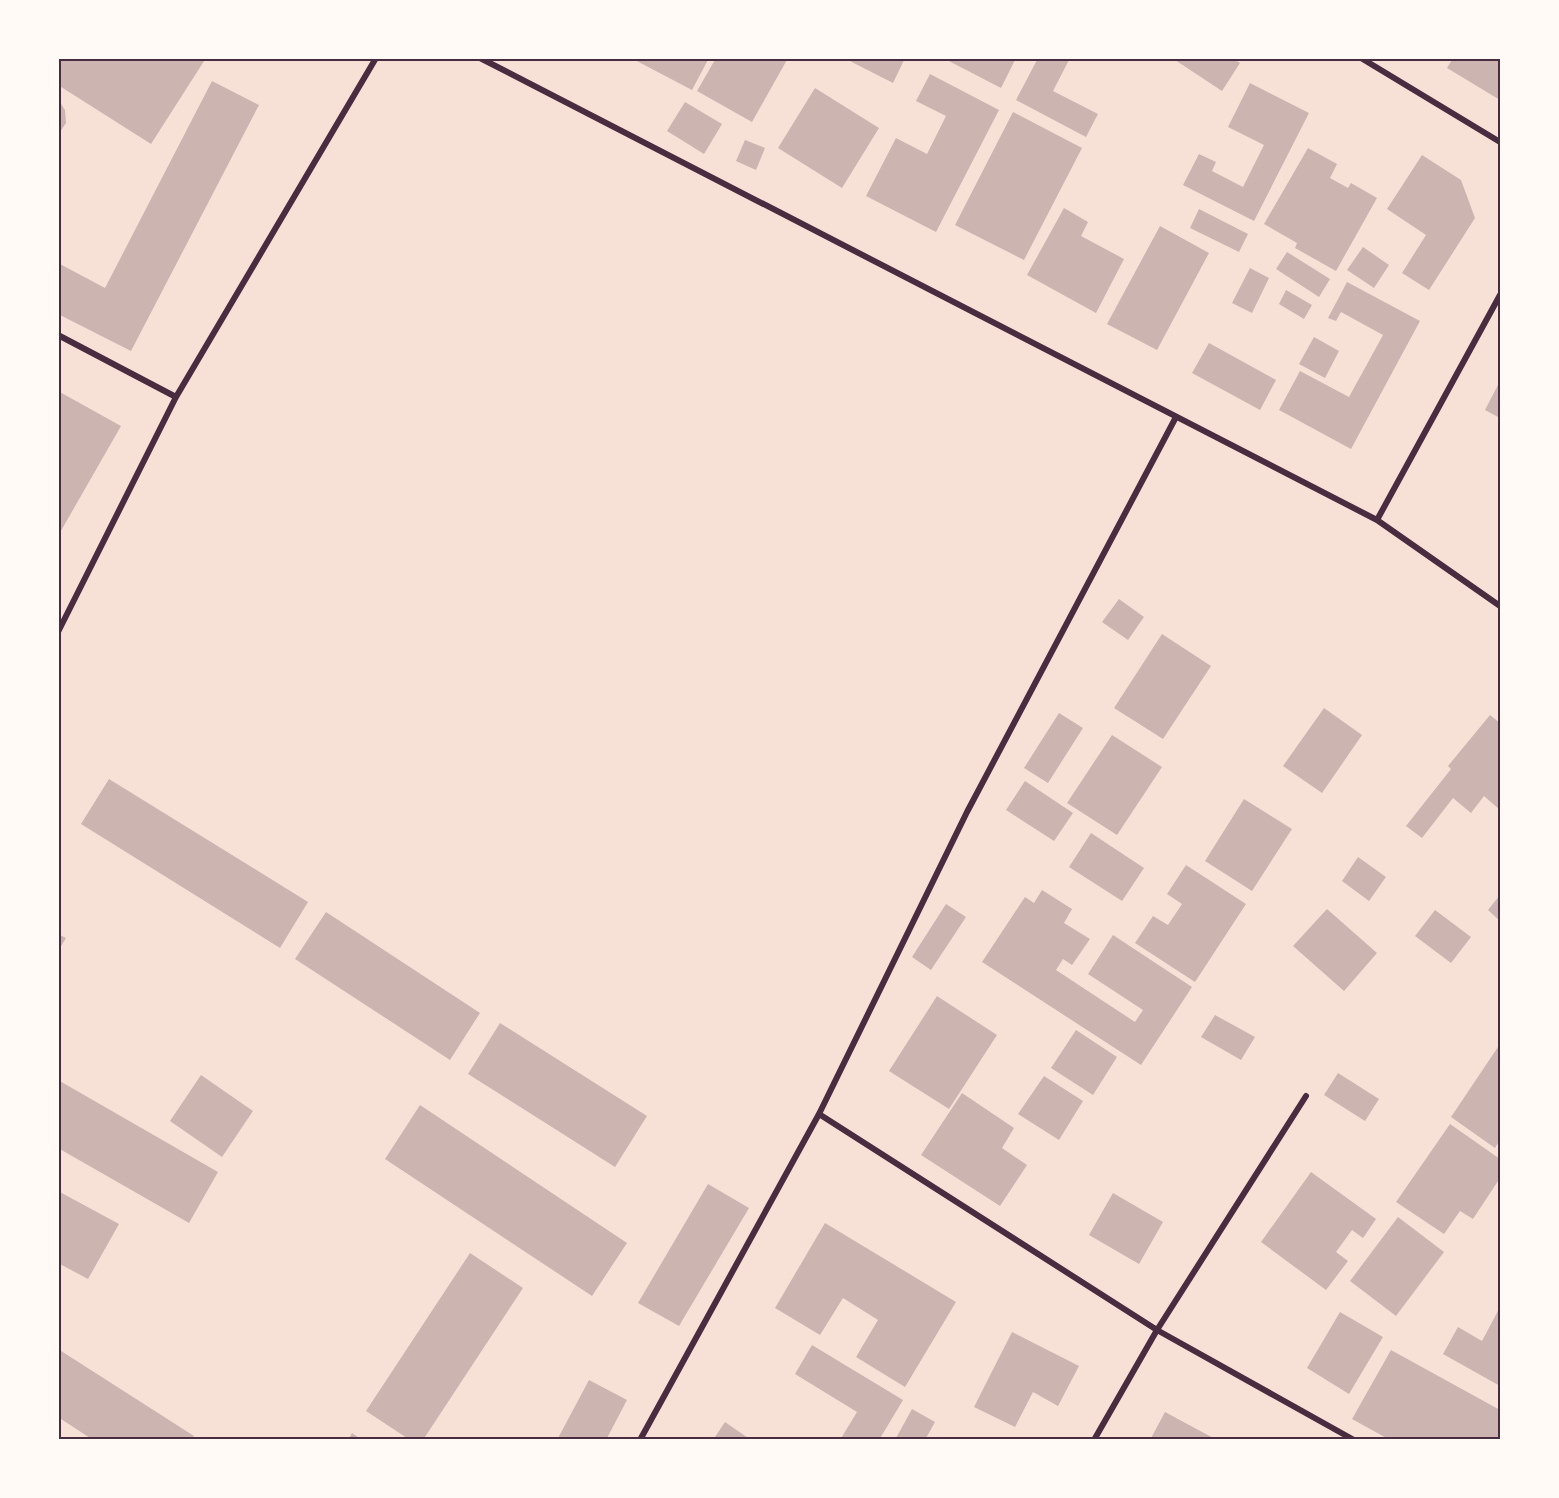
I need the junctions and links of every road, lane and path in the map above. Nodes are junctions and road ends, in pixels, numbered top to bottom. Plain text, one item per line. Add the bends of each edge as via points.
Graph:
1 (376, 58) edge
2 (480, 58) edge
3 (1361, 58) edge
4 (1500, 142) edge
5 (1500, 295) edge
6 (58, 335) edge
7 (176, 397) junction
8 (1176, 417) junction
9 (1377, 520) junction
10 (1500, 606) edge
11 (58, 632) edge
12 (1306, 1096) dead end
13 (819, 1114) junction
14 (1157, 1330) junction
15 (640, 1440) edge
16 (1094, 1440) edge
17 (1354, 1440) edge

1 - 7 street
2 - 8 street
3 - 4 street
5 - 9 street
6 - 7 street
7 - 11 street
8 - 9 street
8 - 13 street via 967,812
9 - 10 street
12 - 14 street
13 - 14 street
13 - 15 street
14 - 16 street
14 - 17 street

